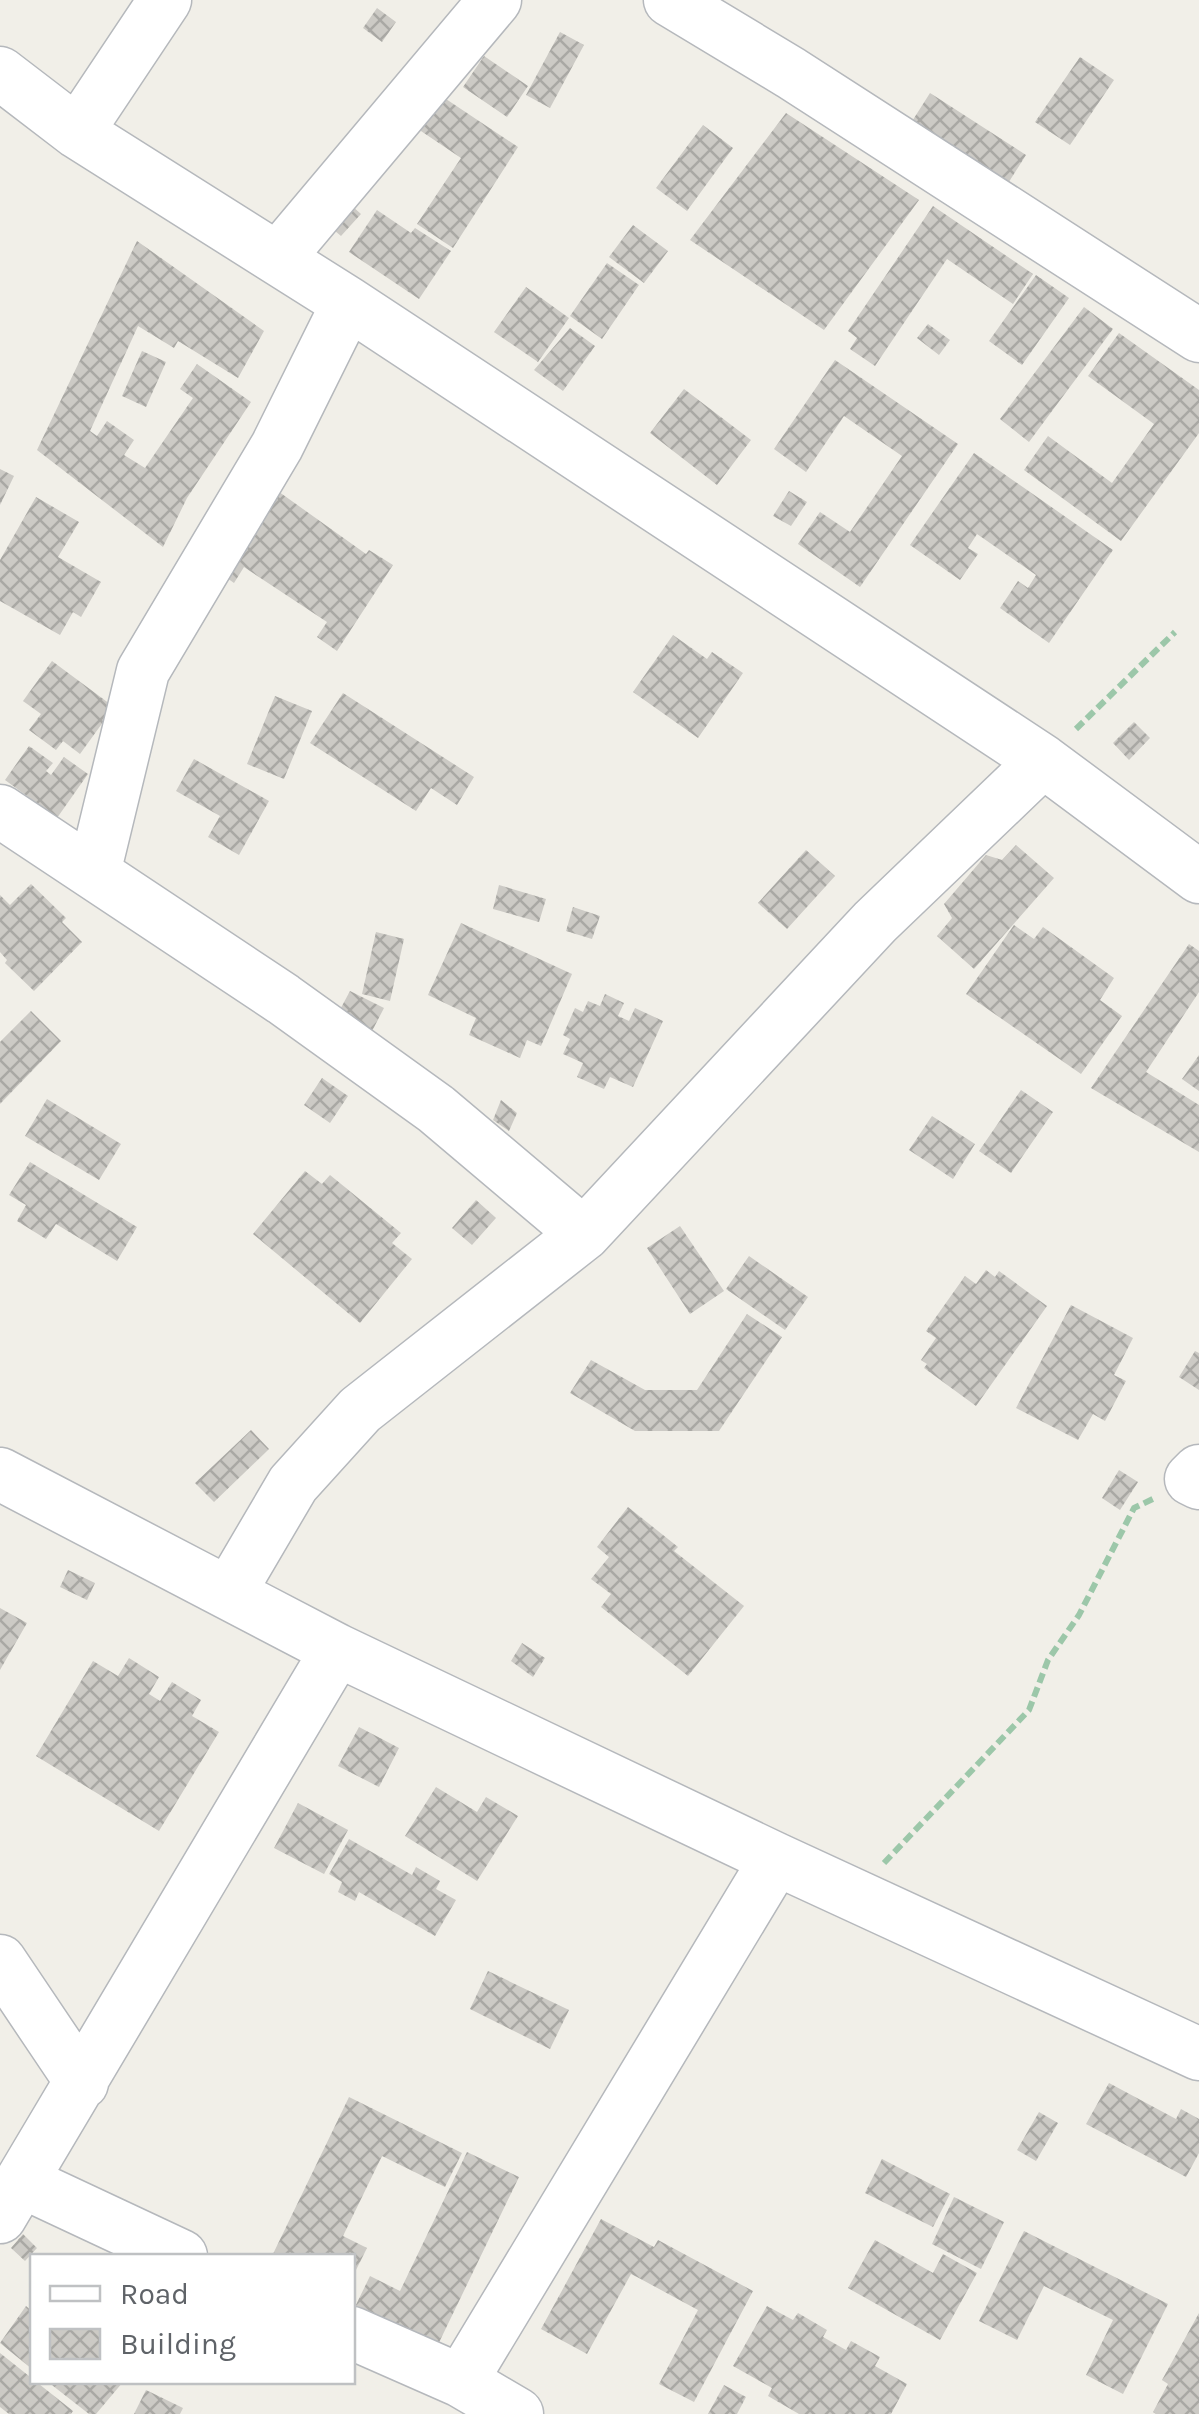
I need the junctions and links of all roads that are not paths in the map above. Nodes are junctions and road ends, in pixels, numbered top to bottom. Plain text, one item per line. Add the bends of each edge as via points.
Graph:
1 (165, 0) edge
2 (496, 0) edge
3 (670, 0) edge
4 (0, 73) edge
5 (77, 132) junction
6 (278, 258) junction
7 (348, 303) junction
8 (1199, 336) edge
9 (1043, 760) junction
10 (0, 811) edge
11 (94, 873) junction
12 (1199, 877) edge
13 (584, 1234) junction
14 (0, 1474) edge
15 (229, 1593) junction
16 (338, 1650) junction
17 (776, 1859) junction
18 (0, 1960) edge
19 (1199, 2054) edge
20 (82, 2083) junction
21 (11, 2200) edge
22 (174, 2254) edge
23 (355, 2335) edge
24 (461, 2382) junction
25 (518, 2414) edge

1 - 5 street
2 - 6 street
3 - 8 street
4 - 5 street
5 - 6 street
6 - 7 street
7 - 9 street
7 - 11 street via 277,446 143,671
9 - 12 street
9 - 13 street via 876,922
10 - 11 street
11 - 13 street via 436,1109
13 - 15 street via 360,1410 293,1484
14 - 15 street
15 - 16 street
16 - 17 street
16 - 20 street
17 - 19 street
17 - 24 street
18 - 20 street
20 - 21 street
21 - 22 street
23 - 24 street
24 - 25 street

